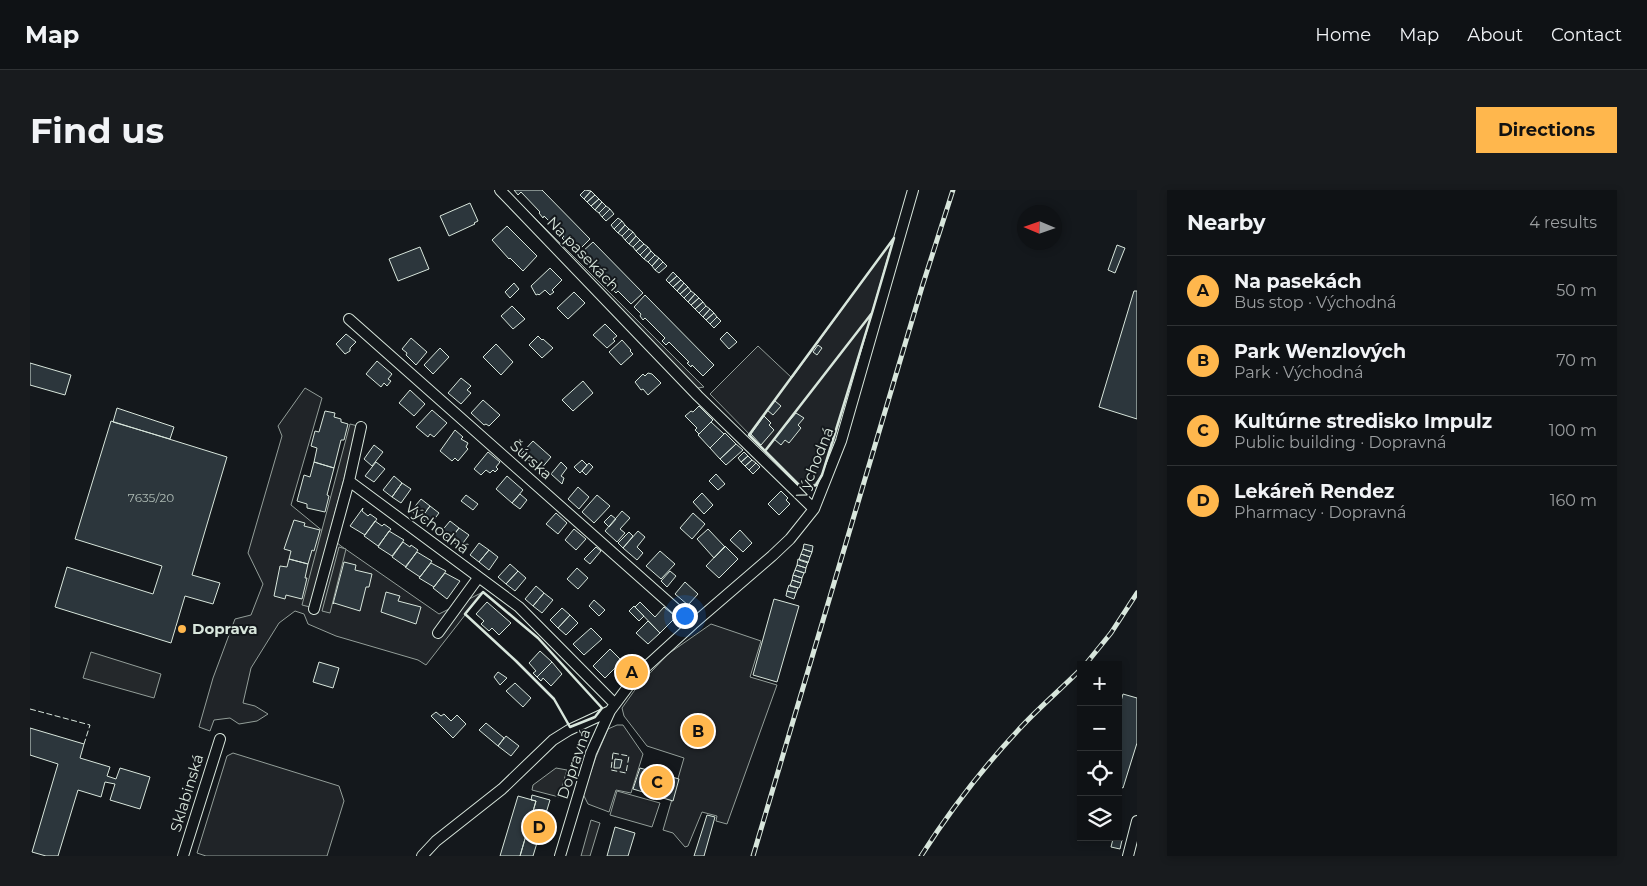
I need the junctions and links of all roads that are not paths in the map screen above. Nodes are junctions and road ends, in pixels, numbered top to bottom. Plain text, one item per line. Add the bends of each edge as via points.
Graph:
1 (500, 190) edge
2 (913, 190) edge
3 (349, 319) dead end
4 (361, 427) dead end
5 (348, 481) junction
6 (814, 509) junction
7 (478, 578) junction
8 (314, 609) dead end
9 (693, 624) junction
10 (438, 633) dead end
11 (613, 708) junction
12 (220, 739) dead end
13 (1137, 821) edge
14 (183, 856) edge
15 (422, 856) edge
16 (560, 856) edge
17 (1128, 856) edge

1 - 6 street, Na pasekách via 698,396
2 - 6 street, Východná via 841,441
3 - 9 street, Šúrska
4 - 5 street
5 - 7 street, Východná
5 - 8 street
6 - 9 street, Východná via 778,550
7 - 10 street
7 - 11 street, Východná via 519,607
9 - 11 street, Východná via 636,676
11 - 15 street, Východná via 553,740
11 - 16 street, Dopravná via 590,753
12 - 14 street, Sklabinská
13 - 17 street

